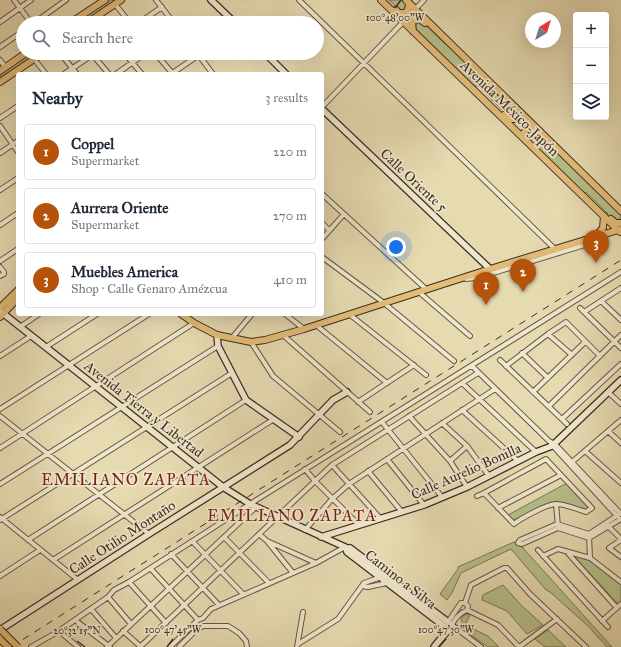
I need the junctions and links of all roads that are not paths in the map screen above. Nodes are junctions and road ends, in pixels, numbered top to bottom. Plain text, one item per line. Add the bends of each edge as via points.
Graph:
1 (14, 0) edge
2 (31, 0) edge
3 (66, 0) edge
4 (105, 0) edge
5 (121, 0) edge
6 (156, 0) edge
7 (211, 0) edge
8 (299, 0) edge
9 (381, 0) edge
10 (386, 0) edge
11 (424, 0) edge
12 (407, 1) edge
13 (115, 4) junction
14 (162, 7) junction
15 (20, 8) junction
16 (415, 9) junction
17 (25, 16) edge
18 (44, 16) edge
19 (81, 16) edge
20 (102, 16) edge
21 (124, 16) edge
22 (149, 16) edge
23 (169, 16) edge
24 (227, 16) edge
25 (315, 16) edge
26 (403, 21) junction
27 (0, 22) edge
28 (324, 25) edge
29 (413, 31) junction
30 (16, 36) edge
31 (450, 43) junction
32 (0, 47) edge
33 (0, 60) edge
34 (16, 60) edge
35 (33, 60) edge
36 (35, 60) edge
37 (66, 60) edge
38 (84, 60) edge
39 (98, 60) edge
40 (130, 60) edge
41 (136, 60) edge
42 (161, 60) edge
43 (190, 60) edge
44 (202, 60) edge
45 (272, 60) edge
46 (132, 63) junction
47 (363, 63) junction
48 (72, 68) junction
49 (3, 69) edge
50 (44, 72) edge
51 (67, 72) edge
52 (75, 72) edge
53 (107, 72) edge
54 (119, 72) edge
55 (140, 72) edge
56 (170, 72) edge
57 (175, 72) edge
58 (212, 72) edge
59 (284, 72) edge
60 (0, 82) edge
61 (472, 88) junction
62 (324, 106) edge
63 (16, 107) edge
64 (516, 108) junction
65 (324, 110) edge
66 (0, 118) edge
67 (0, 126) edge
68 (525, 140) junction
69 (16, 142) edge
70 (552, 142) junction
71 (13, 144) junction
72 (16, 149) edge
73 (0, 153) edge
74 (16, 179) edge
75 (0, 190) edge
76 (582, 195) junction
77 (324, 196) edge
78 (621, 211) edge
79 (16, 214) edge
80 (344, 214) junction
81 (604, 216) junction
82 (621, 223) edge
83 (0, 225) edge
84 (324, 225) edge
85 (329, 230) junction
86 (620, 231) edge
87 (324, 236) edge
88 (599, 236) junction
89 (16, 250) edge
90 (557, 251) junction
91 (324, 258) edge
92 (0, 261) edge
93 (0, 267) edge
94 (490, 269) junction
95 (621, 272) edge
96 (0, 276) edge
97 (462, 279) junction
98 (619, 289) edge
99 (427, 290) junction
100 (419, 292) junction
101 (16, 293) edge
102 (621, 294) edge
103 (16, 300) edge
104 (601, 301) junction
105 (384, 303) junction
106 (580, 308) dead end
107 (1, 312) edge
108 (584, 312) junction
109 (349, 314) junction
110 (36, 316) edge
111 (94, 316) edge
112 (146, 316) edge
113 (184, 316) edge
114 (250, 316) edge
115 (288, 316) edge
116 (621, 320) edge
117 (194, 324) junction
118 (316, 325) junction
119 (20, 326) junction
120 (304, 329) junction
121 (621, 331) edge
122 (217, 334) junction
123 (548, 334) junction
124 (283, 335) junction
125 (621, 335) edge
126 (31, 336) junction
127 (470, 336) dead end
128 (232, 339) junction
129 (614, 341) junction
130 (251, 342) junction
131 (585, 342) junction
132 (218, 346) junction
133 (46, 347) junction
134 (621, 348) edge
135 (522, 353) junction
136 (572, 355) junction
137 (599, 355) junction
138 (0, 356) edge
139 (500, 360) dead end
140 (454, 361) dead end
141 (621, 364) edge
142 (414, 365) junction
143 (69, 366) junction
144 (472, 366) junction
145 (506, 366) junction
146 (232, 373) junction
147 (478, 373) junction
148 (426, 375) dead end
149 (548, 378) junction
150 (621, 380) edge
151 (387, 383) junction
152 (462, 383) junction
153 (96, 387) junction
154 (495, 389) junction
155 (347, 392) junction
156 (533, 392) junction
157 (608, 392) junction
158 (478, 399) junction
159 (246, 400) junction
160 (358, 402) junction
161 (621, 404) edge
162 (549, 406) junction
163 (122, 407) junction
164 (0, 409) edge
165 (462, 410) junction
166 (370, 412) dead end
167 (320, 414) junction
168 (0, 416) edge
169 (409, 416) junction
170 (274, 419) junction
171 (562, 419) junction
172 (621, 420) edge
173 (382, 422) junction
174 (442, 423) junction
175 (567, 424) dead end
176 (147, 427) junction
177 (388, 430) junction
178 (608, 431) junction
179 (340, 432) dead end
180 (22, 433) junction
181 (426, 433) junction
182 (299, 437) junction
183 (621, 443) edge
184 (552, 444) junction
185 (467, 446) junction
186 (173, 447) junction
187 (0, 448) edge
188 (404, 448) junction
189 (585, 451) junction
190 (536, 452) junction
191 (48, 454) junction
192 (387, 459) junction
193 (450, 461) junction
194 (518, 461) junction
195 (572, 462) junction
196 (332, 465) junction
197 (198, 467) junction
198 (305, 469) junction
199 (368, 471) junction
200 (73, 474) junction
201 (561, 475) junction
202 (489, 476) junction
203 (315, 481) junction
204 (621, 483) edge
205 (0, 484) edge
206 (349, 484) junction
207 (223, 487) junction
208 (467, 487) junction
209 (484, 493) junction
210 (99, 494) junction
211 (477, 496) dead end
212 (442, 497) junction
213 (332, 499) junction
214 (250, 504) junction
215 (556, 504) junction
216 (424, 505) junction
217 (256, 507) junction
218 (498, 508) junction
219 (402, 512) junction
220 (124, 514) junction
221 (620, 514) edge
222 (278, 517) junction
223 (380, 518) junction
224 (1, 519) edge
225 (621, 520) edge
226 (607, 524) junction
227 (358, 525) junction
228 (558, 526) junction
229 (305, 530) junction
230 (149, 534) junction
231 (259, 534) junction
232 (224, 536) junction
233 (589, 536) junction
234 (321, 537) junction
235 (621, 539) edge
236 (28, 540) junction
237 (267, 541) junction
238 (193, 542) junction
239 (347, 548) junction
240 (40, 550) junction
241 (538, 550) dead end
242 (566, 551) junction
243 (240, 553) junction
244 (171, 554) junction
245 (205, 554) junction
246 (543, 556) junction
247 (621, 556) edge
248 (590, 558) junction
249 (53, 560) junction
250 (316, 563) junction
251 (151, 569) junction
252 (187, 571) junction
253 (221, 571) junction
254 (294, 573) junction
255 (382, 575) junction
256 (0, 576) edge
257 (78, 580) junction
258 (129, 582) junction
259 (621, 582) edge
260 (269, 583) junction
261 (387, 583) junction
262 (362, 586) junction
263 (396, 586) junction
264 (168, 588) junction
265 (202, 588) junction
266 (243, 594) junction
267 (108, 597) junction
268 (465, 603) junction
269 (621, 604) edge
270 (150, 605) junction
271 (185, 605) junction
272 (219, 605) junction
273 (459, 607) junction
274 (617, 608) junction
275 (91, 609) junction
276 (465, 611) junction
277 (304, 612) dead end
278 (557, 619) junction
279 (75, 620) junction
280 (198, 620) junction
281 (602, 621) junction
282 (166, 623) junction
283 (131, 624) junction
284 (1, 627) edge
285 (448, 628) junction
286 (608, 628) dead end
287 (59, 631) junction
288 (124, 631) junction
289 (11, 636) junction
290 (116, 638) junction
291 (0, 639) edge
292 (0, 643) edge
293 (298, 645) edge
294 (108, 646) edge
295 (4, 647) edge
296 (8, 647) edge
297 (18, 647) edge
298 (22, 647) edge
299 (31, 647) edge
300 (78, 647) edge
301 (140, 647) edge
302 (170, 647) edge
303 (179, 647) edge
304 (247, 647) edge
305 (434, 647) edge
306 (481, 647) edge
307 (519, 647) edge
308 (586, 647) edge

1 - 15 street
2 - 15 street
3 - 18 street
4 - 19 main road
5 - 13 main road
6 - 14 street
7 - 24 street
8 - 25 street
9 - 26 main road, Avenida México-Japón
10 - 12 main road via 403,14 408,10
11 - 16 street
12 - 16 main road, Avenida México-Japón
13 - 20 main road
13 - 21 street
14 - 22 street
14 - 23 street
15 - 17 street
15 - 27 street
16 - 26 street
16 - 31 main road, Avenida México-Japón
26 - 29 main road, Avenida México-Japón
26 - 47 street
28 - 47 street
29 - 31 main road via 412,22 418,18
29 - 61 main road, Avenida México-Japón
30 - 32 street
31 - 64 main road, Avenida México-Japón
33 - 49 street
34 - 49 main road
35 - 60 main road
36 - 50 street
37 - 48 street
38 - 48 street
39 - 53 street
40 - 46 street
41 - 46 street
42 - 56 street
43 - 57 street
44 - 58 street
45 - 59 street
46 - 54 street
46 - 55 street
47 - 62 street
47 - 90 street
48 - 51 street
48 - 52 street
61 - 64 main road via 509,119 517,117
61 - 68 main road, Avenida México-Japón
63 - 66 street
64 - 70 main road, Avenida México-Japón
65 - 94 street, Calle Oriente 5
67 - 71 street
68 - 70 main road via 524,132 532,128
68 - 76 main road, Avenida México-Japón
69 - 71 street
70 - 78 main road, Avenida México-Japón
71 - 72 street
71 - 73 street
74 - 75 street
76 - 81 main road, Avenida México-Japón
76 - 82 main road via 616,223
77 - 80 street
79 - 83 street
80 - 85 street
80 - 99 street
81 - 86 main road, Avenida México-Japón
81 - 88 main road
84 - 85 street
85 - 87 street
86 - 88 main road
88 - 90 main road
89 - 92 street
90 - 94 main road
90 - 97 street via 476,278
91 - 105 street
93 - 96 street via 4,274
94 - 97 main road
95 - 144 street
97 - 99 main road
98 - 102 street
98 - 104 street
99 - 100 main road
100 - 105 main road
100 - 127 street
101 - 107 main road
103 - 107 main road
104 - 108 street
104 - 116 street
105 - 109 main road
105 - 140 street
106 - 108 street
107 - 119 street, Avenida Tierra y Libertad
108 - 129 street
109 - 118 main road
109 - 142 street
110 - 119 street
111 - 133 street
112 - 143 street
113 - 117 main road
114 - 128 street
115 - 120 street
117 - 122 main road
117 - 153 street
118 - 120 main road
118 - 151 street
119 - 126 street, Avenida Tierra y Libertad
120 - 124 main road
121 - 129 street
122 - 128 main road
122 - 132 street
123 - 131 street via 566,322
123 - 135 street
123 - 136 street
124 - 130 main road
124 - 155 street
125 - 129 street
126 - 133 street, Avenida Tierra y Libertad
126 - 138 street
128 - 130 main road
129 - 134 street
129 - 137 street
130 - 167 street via 273,376
131 - 136 street
131 - 137 street
132 - 146 street
132 - 163 street
133 - 143 street, Avenida Tierra y Libertad
135 - 145 street
135 - 149 street
136 - 149 street
137 - 162 street
139 - 145 street
141 - 171 street
142 - 148 street
142 - 151 street
143 - 153 street, Avenida Tierra y Libertad
143 - 164 street
144 - 147 street
144 - 173 street
145 - 156 street
146 - 159 street
146 - 176 street
147 - 152 street
147 - 154 street
149 - 156 street
150 - 157 street
151 - 160 street
152 - 158 street
152 - 169 street
153 - 163 street, Avenida Tierra y Libertad
153 - 180 street
154 - 158 street
154 - 184 street
155 - 160 street
155 - 167 street, Calle Otilio Montaño via 332,400
156 - 162 street
157 - 161 street
157 - 184 street
158 - 165 street
158 - 190 street
159 - 170 street
159 - 186 street
160 - 166 street
162 - 171 street
163 - 176 street, Avenida Tierra y Libertad
163 - 191 street
165 - 174 street
165 - 194 street
167 - 179 street
167 - 182 street, Calle Otilio Montaño
168 - 180 street
169 - 177 street
169 - 181 street
170 - 182 street
170 - 197 street
171 - 175 street
172 - 178 street
173 - 177 street
173 - 198 street
174 - 181 street
174 - 185 street
176 - 186 street, Avenida Tierra y Libertad
176 - 200 street
177 - 188 street
177 - 196 street
178 - 183 street
178 - 189 street
180 - 187 street
180 - 191 street
181 - 188 street
181 - 193 street
182 - 207 street, Calle Otilio Montaño
184 - 190 street, Calle Aurelio Bonilla
184 - 195 street
184 - 221 street
185 - 193 street
185 - 202 street
186 - 197 street, Avenida Tierra y Libertad
186 - 210 street
188 - 192 street
188 - 212 street
189 - 195 street
189 - 204 street
190 - 194 street, Calle Aurelio Bonilla
191 - 200 street
191 - 205 street
192 - 199 street
192 - 216 street
193 - 208 street
194 - 202 street, Calle Aurelio Bonilla
195 - 221 street
196 - 203 street
196 - 206 street
197 - 207 street, Avenida Tierra y Libertad
197 - 220 street
198 - 203 street
198 - 214 street
199 - 206 street
199 - 219 street
200 - 210 street
200 - 224 street
201 - 209 street via 546,459
201 - 215 street via 592,508 586,512
201 - 218 street
202 - 208 street, Calle Aurelio Bonilla
203 - 213 street
203 - 222 street
206 - 213 street
206 - 223 street
207 - 214 street, Avenida Tierra y Libertad
207 - 230 street, Calle Otilio Montaño
208 - 212 street, Calle Aurelio Bonilla
209 - 211 street
209 - 218 street
210 - 220 street
210 - 236 street
212 - 216 street, Calle Aurelio Bonilla
213 - 227 street
213 - 229 street
214 - 217 street, Avenida Tierra y Libertad
214 - 238 street
215 - 218 street via 514,524
215 - 228 street
216 - 219 street, Calle Aurelio Bonilla
217 - 222 street, Avenida Tierra y Libertad
217 - 232 street
219 - 223 street, Calle Aurelio Bonilla
220 - 230 street
220 - 249 street
221 - 225 street
221 - 226 street
222 - 229 street, Avenida Tierra y Libertad
222 - 231 street
223 - 227 street, Calle Aurelio Bonilla
224 - 236 street
225 - 226 street
226 - 233 street
226 - 235 street
227 - 234 street, Calle Aurelio Bonilla
228 - 228 street via 520,540 518,543 522,544
228 - 233 street
229 - 234 street, Avenida Tierra y Libertad
230 - 257 street, Calle Otilio Montaño
231 - 237 street
231 - 243 street
232 - 243 street
232 - 245 street
233 - 248 street
234 - 239 street, Avenida Tierra y Libertad
235 - 247 street via 610,548
236 - 240 street
237 - 250 street
237 - 254 street
238 - 244 street
238 - 245 street
239 - 250 street
239 - 255 street, Camino a Silva via 348,552
240 - 249 street
240 - 256 street
241 - 246 street
242 - 246 street via 558,549
242 - 248 street
242 - 274 street
243 - 253 street
243 - 260 street
244 - 251 street
244 - 252 street
245 - 252 street
245 - 253 street
246 - 281 street
248 - 259 street
249 - 257 street
250 - 254 street
251 - 258 street
251 - 264 street
252 - 264 street
252 - 265 street
253 - 265 street
253 - 266 street
254 - 260 street
255 - 261 street, Camino a Silva
255 - 262 street
255 - 263 street
257 - 284 street, Calle Otilio Montaño
258 - 267 street via 114,590
258 - 270 street
260 - 266 street
261 - 262 street
261 - 263 street, Camino a Silva
262 - 293 street via 338,619
263 - 285 street, Camino a Silva
264 - 270 street
264 - 271 street
265 - 271 street
265 - 272 street
266 - 272 street
267 - 275 street
267 - 283 street
268 - 273 street via 461,603
268 - 276 street via 468,606
268 - 278 street via 471,585 507,568
269 - 274 street
270 - 282 street
270 - 283 street
271 - 280 street
271 - 282 street
272 - 280 street
273 - 276 street
273 - 285 street via 453,614
274 - 281 street
275 - 279 street
275 - 290 street
276 - 285 street
276 - 307 street via 498,625
277 - 293 street
278 - 307 street
278 - 308 street
279 - 287 street
279 - 294 street
280 - 302 street
281 - 286 street
282 - 301 street
283 - 288 street
284 - 289 street
284 - 297 main road, bridge
285 - 305 street
285 - 306 street
287 - 299 street
287 - 300 street
288 - 290 street
288 - 301 street
289 - 292 street via 8,643
289 - 298 street
290 - 294 street
291 - 296 main road, bridge
292 - 295 street
303 - 304 street via 197,628 204,626 228,626 239,633 246,641

